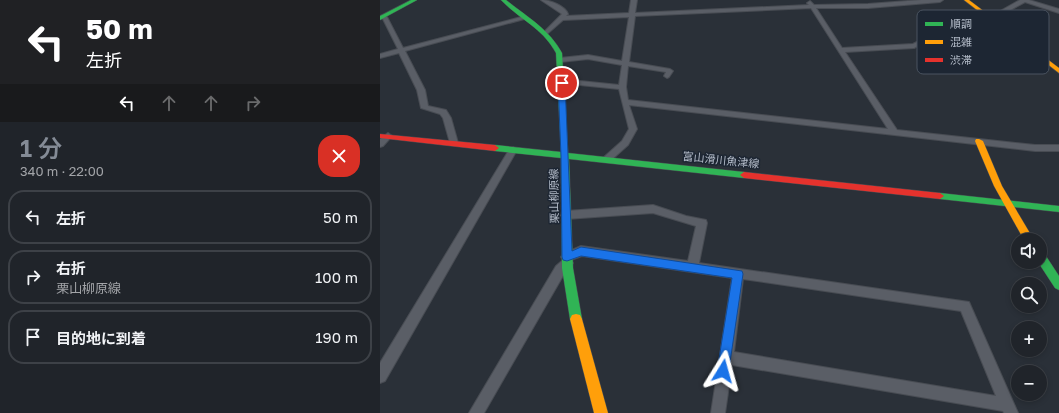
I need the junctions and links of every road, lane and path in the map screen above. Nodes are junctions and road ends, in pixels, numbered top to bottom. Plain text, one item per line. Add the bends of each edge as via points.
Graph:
1 (415, 0) edge
2 (503, 0) edge
3 (544, 0) edge
4 (634, 0) edge
5 (808, 0) edge
6 (940, 0) edge
7 (966, 0) edge
8 (1024, 0) edge
9 (902, 1) edge
10 (1059, 3) edge
11 (812, 7) junction
12 (1048, 8) junction
13 (980, 10) edge
14 (1006, 10) edge
15 (1059, 12) edge
16 (632, 15) junction
17 (380, 18) edge
18 (526, 18) junction
19 (562, 18) junction
20 (546, 32) junction
21 (917, 44) edge
22 (841, 50) junction
23 (402, 52) junction
24 (380, 56) edge
25 (560, 60) junction
26 (1049, 63) edge
27 (626, 64) junction
28 (1059, 71) edge
29 (667, 76) dead end
30 (562, 83) junction
31 (622, 87) junction
32 (625, 102) junction
33 (894, 132) junction
34 (384, 136) edge
35 (978, 141) junction
36 (454, 143) junction
37 (380, 144) edge
38 (1059, 148) edge
39 (513, 150) junction
40 (565, 156) junction
41 (606, 160) junction
42 (1010, 204) junction
43 (1059, 209) edge
44 (566, 215) junction
45 (1025, 233) edge
46 (567, 260) junction
47 (1047, 267) edge
48 (692, 268) junction
49 (738, 274) junction
50 (1059, 285) edge
51 (725, 357) junction
52 (380, 376) edge
53 (1009, 409) edge
54 (476, 413) edge
55 (601, 413) edge
56 (718, 413) edge

1 - 17 main road
2 - 18 main road, 栗山柳原線
3 - 19 street via 564,11 566,14
4 - 16 street
5 - 11 street
6 - 9 street
7 - 13 main road
8 - 12 street
8 - 14 street
9 - 11 street via 868,6
10 - 12 street
11 - 16 street
11 - 22 street
12 - 15 street
16 - 19 street
16 - 27 street
17 - 23 street via 385,18
18 - 20 main road, 栗山柳原線
18 - 23 street
19 - 20 street
20 - 25 main road, 栗山柳原線 via 557,45
21 - 22 street
22 - 33 street
23 - 24 street
23 - 36 street via 421,90 425,108 443,112
25 - 27 street via 588,57
25 - 30 main road, 栗山柳原線
26 - 28 main road
27 - 29 street via 670,71
27 - 31 street
30 - 31 street
30 - 40 main road, 栗山柳原線
31 - 32 street
32 - 33 street
32 - 41 street via 633,129 625,143
33 - 35 street
34 - 36 main road, 富山滑川魚津線
34 - 37 street
35 - 38 street via 1035,148
35 - 42 main road via 998,186
36 - 39 main road, 富山滑川魚津線
39 - 40 main road, 富山滑川魚津線
39 - 52 street
40 - 41 main road, 富山滑川魚津線
40 - 44 main road, 栗山柳原線
41 - 42 main road, 富山滑川魚津線
42 - 43 main road, 富山滑川魚津線
42 - 45 main road
44 - 46 main road, 栗山柳原線
44 - 48 street via 653,209 702,223
46 - 48 street via 581,251
46 - 54 street
46 - 55 main road, 栗山柳原線 via 571,302
47 - 50 main road
48 - 49 street
49 - 51 street
49 - 53 street via 965,306
51 - 53 street
51 - 56 street

